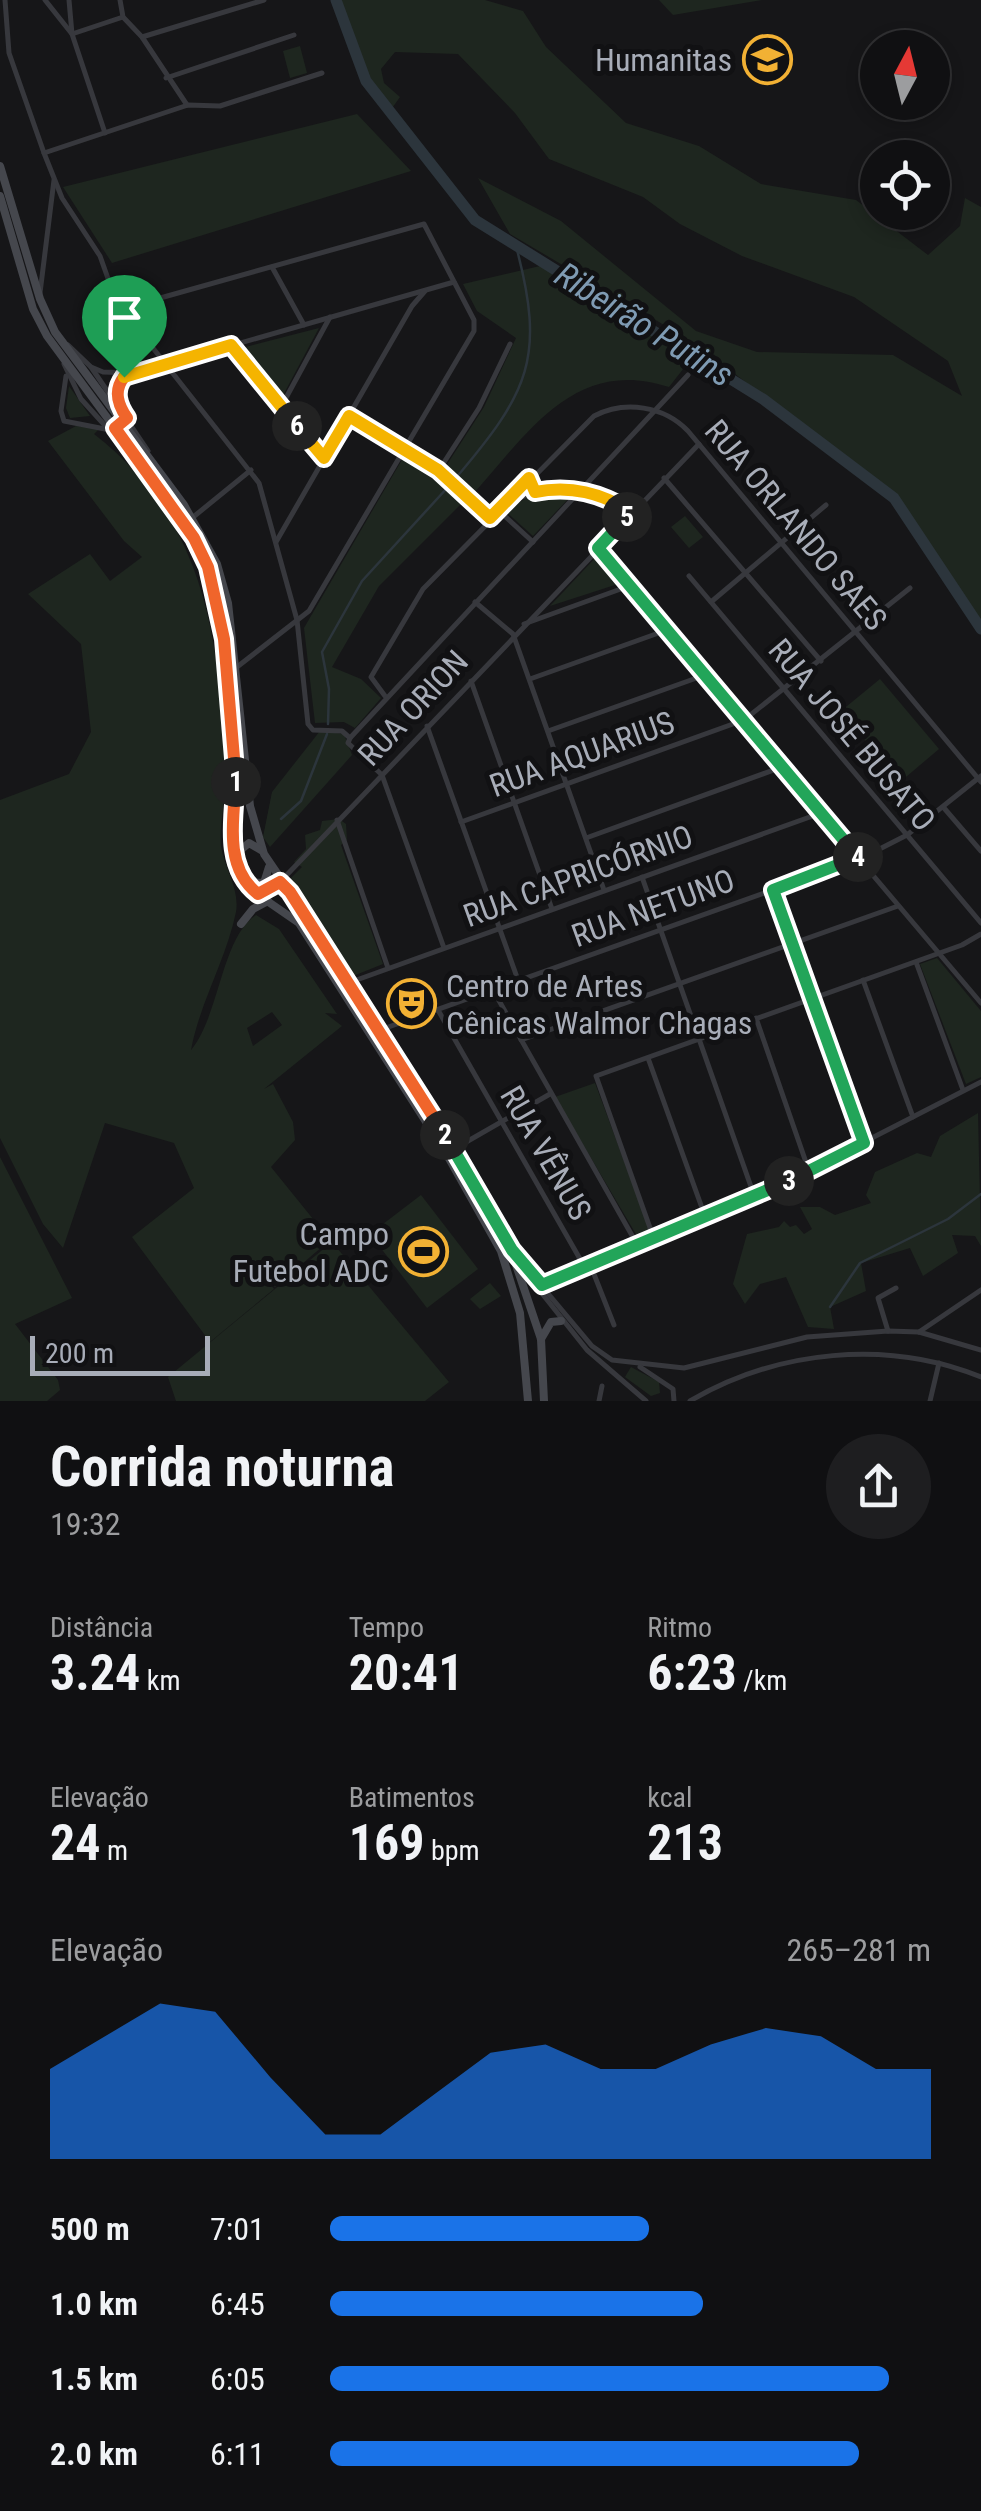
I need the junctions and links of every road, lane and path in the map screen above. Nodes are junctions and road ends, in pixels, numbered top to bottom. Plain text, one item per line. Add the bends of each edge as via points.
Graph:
1 (4, 0) edge
2 (45, 0) edge
3 (69, 0) edge
4 (120, 0) edge
5 (264, 0) edge
6 (122, 17) junction
7 (72, 34) junction
8 (294, 35) dead end
9 (142, 38) junction
10 (322, 73) dead end
11 (166, 78) junction
12 (188, 105) junction
13 (105, 133) junction
14 (44, 154) junction
15 (0, 166) edge
16 (54, 177) junction
17 (0, 196) edge
18 (43, 252) junction
19 (28, 264) junction
20 (272, 267) junction
21 (454, 282) junction
22 (425, 291) junction
23 (404, 296) junction
24 (40, 299) junction
25 (412, 306) junction
26 (121, 309) junction
27 (330, 317) junction
28 (304, 325) junction
29 (510, 344) dead end
30 (231, 345) junction
31 (73, 364) junction
32 (163, 364) junction
33 (91, 367) junction
34 (135, 372) junction
35 (688, 375) dead end
36 (118, 406) junction
37 (281, 406) junction
38 (654, 410) junction
39 (349, 416) junction
40 (118, 425) junction
41 (699, 444) junction
42 (405, 448) junction
43 (324, 458) junction
44 (147, 463) junction
45 (251, 470) junction
46 (438, 470) junction
47 (529, 478) junction
48 (664, 478) junction
49 (579, 490) junction
50 (535, 492) junction
51 (505, 503) junction
52 (826, 505) dead end
53 (498, 510) junction
54 (632, 512) junction
55 (192, 518) junction
56 (490, 518) junction
57 (291, 519) junction
58 (272, 526) junction
59 (276, 542) junction
60 (532, 542) junction
61 (781, 544) junction
62 (598, 548) junction
63 (746, 574) junction
64 (689, 576) dead end
65 (629, 586) junction
66 (910, 588) dead end
67 (475, 602) junction
68 (710, 602) junction
69 (540, 606) junction
70 (544, 616) junction
71 (297, 620) junction
72 (522, 625) junction
73 (667, 630) junction
74 (856, 633) junction
75 (513, 634) junction
76 (821, 662) junction
77 (235, 668) junction
78 (705, 675) junction
79 (530, 679) junction
80 (471, 680) junction
81 (786, 691) junction
82 (385, 696) junction
83 (744, 720) junction
84 (427, 726) junction
85 (548, 731) junction
86 (350, 738) junction
87 (782, 767) junction
88 (382, 774) junction
89 (980, 779) edge
90 (567, 784) junction
91 (515, 803) junction
92 (944, 808) junction
93 (820, 813) junction
94 (337, 820) junction
95 (461, 822) junction
96 (907, 835) junction
97 (586, 838) junction
98 (981, 851) edge
99 (264, 854) junction
100 (236, 857) junction
101 (860, 859) junction
102 (269, 866) junction
103 (642, 878) junction
104 (243, 879) junction
105 (280, 882) junction
106 (604, 890) junction
107 (773, 890) junction
108 (258, 894) junction
109 (268, 900) junction
110 (898, 906) junction
111 (552, 909) junction
112 (981, 923) edge
113 (240, 924) dead end
114 (499, 928) junction
115 (662, 928) junction
116 (981, 934) edge
117 (792, 944) junction
118 (444, 948) junction
119 (940, 954) junction
120 (916, 962) junction
121 (388, 968) junction
122 (518, 980) junction
123 (863, 980) junction
124 (351, 982) junction
125 (681, 982) junction
126 (493, 990) junction
127 (812, 998) junction
128 (981, 1004) edge
129 (438, 1010) junction
130 (756, 1018) junction
131 (380, 1030) junction
132 (701, 1039) junction
133 (522, 1040) junction
134 (648, 1058) junction
135 (981, 1082) edge
136 (964, 1091) junction
137 (550, 1094) junction
138 (913, 1117) junction
139 (501, 1120) junction
140 (864, 1143) junction
141 (454, 1149) junction
142 (809, 1171) junction
143 (756, 1198) junction
144 (706, 1219) junction
145 (654, 1239) junction
146 (638, 1246) junction
147 (512, 1250) junction
148 (587, 1265) junction
149 (542, 1285) junction
150 (896, 1288) dead end
151 (981, 1290) edge
152 (561, 1321) junction
153 (614, 1325) dead end
154 (888, 1331) junction
155 (918, 1332) junction
156 (541, 1339) junction
157 (981, 1350) edge
158 (626, 1362) junction
159 (939, 1363) junction
160 (635, 1364) junction
161 (617, 1376) junction
162 (981, 1377) edge
163 (526, 1378) junction
164 (545, 1379) junction
165 (602, 1386) dead end
166 (528, 1401) edge
167 (544, 1401) edge
168 (599, 1401) edge
169 (646, 1401) edge
170 (674, 1401) edge
171 (690, 1401) edge
172 (930, 1401) edge

1 - 14 street via 9,53
2 - 7 street
3 - 7 street
4 - 6 street
5 - 9 street
6 - 7 street
6 - 9 street
7 - 13 street
8 - 11 street
9 - 11 street
10 - 12 street via 220,106
11 - 12 street
12 - 13 street
13 - 14 street
14 - 16 street
15 - 19 main road
16 - 18 street
16 - 26 street via 100,256
17 - 31 main road via 33,309 58,352
18 - 19 street via 38,269
18 - 24 street
19 - 24 main road
20 - 21 street via 424,224
20 - 26 street
20 - 28 street
21 - 22 street
21 - 42 street via 476,326
22 - 23 street
22 - 25 street
23 - 25 street
23 - 27 street
24 - 31 main road
25 - 39 street
26 - 32 street
27 - 28 street
27 - 37 street
28 - 30 street
29 - 46 street
30 - 32 street
30 - 37 street
31 - 33 street
31 - 40 main road
31 - 40 street via 71,384
31 - 40 street via 64,421
32 - 34 street
32 - 45 street
33 - 34 street
33 - 36 street
34 - 36 street via 121,381
35 - 38 street
36 - 40 street
37 - 43 street
38 - 41 street, RUA ORLANDO SAES via 681,424
38 - 47 street via 615,408 594,416
38 - 49 street
39 - 42 street
39 - 43 street
40 - 44 main road
40 - 44 street
41 - 48 street, RUA ORION
41 - 61 street, RUA ORLANDO SAES
42 - 46 street
42 - 71 street via 310,611
43 - 57 street
44 - 55 main road
44 - 100 main road via 194,538 220,606 236,778
45 - 55 street
45 - 58 street
46 - 56 street
47 - 50 street
47 - 51 street
48 - 54 street, RUA ORION
48 - 63 street
49 - 50 street
49 - 54 street
49 - 60 street
50 - 51 street
51 - 53 street
52 - 61 street
53 - 56 street
53 - 60 street
54 - 62 street, RUA ORION
55 - 77 main road via 217,564
56 - 82 street via 423,589 376,666 371,682
57 - 58 street
57 - 59 street
58 - 59 street
59 - 71 street
60 - 67 street
61 - 63 street
61 - 74 street, RUA ORLANDO SAES
62 - 65 street
62 - 69 street, RUA ORION
63 - 68 street
63 - 76 street
64 - 68 street, RUA JOSÉ BUSATO
65 - 70 street
65 - 73 street
66 - 74 street, RUA AQUARIUS
67 - 75 street
67 - 82 street
68 - 81 street, RUA JOSÉ BUSATO
69 - 70 street
69 - 72 street, RUA ORION
70 - 72 street
71 - 77 street
71 - 86 street via 308,724
72 - 75 street, RUA ORION
73 - 78 street
73 - 79 street
74 - 76 street, RUA AQUARIUS
74 - 89 street, RUA ORLANDO SAES
75 - 79 street
75 - 80 street, RUA ORION
76 - 81 street, RUA AQUARIUS
77 - 99 main road via 248,792
78 - 83 street
78 - 85 street
79 - 85 street
80 - 84 street, RUA ORION
80 - 91 street
81 - 83 street, RUA AQUARIUS
81 - 96 street, RUA JOSÉ BUSATO
82 - 86 street
83 - 87 street
83 - 90 street, RUA AQUARIUS
84 - 88 street, RUA ORION
84 - 95 street
85 - 90 street
86 - 88 street
87 - 93 street
87 - 97 street
88 - 94 street, RUA ORION
88 - 118 street
89 - 92 street, RUA NETUNO
90 - 91 street, RUA AQUARIUS
90 - 97 street
91 - 95 street, RUA AQUARIUS
91 - 111 street
92 - 96 street, RUA NETUNO
92 - 98 street
93 - 101 street
93 - 103 street, RUA CAPRICÓRNIO
94 - 105 street, RUA ORION
94 - 121 street
95 - 114 street
96 - 101 street, RUA NETUNO
96 - 112 street, RUA JOSÉ BUSATO
97 - 106 street
99 - 100 main road via 249,844
99 - 102 main road
100 - 104 main road
101 - 107 street, RUA NETUNO
101 - 110 street
102 - 104 main road via 264,883
102 - 105 main road
103 - 106 street, RUA CAPRICÓRNIO
103 - 115 street
104 - 108 main road
105 - 108 street, RUA ORION
105 - 124 main road
106 - 111 street, RUA CAPRICÓRNIO
107 - 115 street, RUA NETUNO
107 - 117 street
108 - 109 main road
109 - 113 main road
109 - 163 main road via 294,917 320,955 502,1251 520,1313
110 - 117 street
110 - 119 street
111 - 114 street, RUA CAPRICÓRNIO
114 - 118 street, RUA CAPRICÓRNIO
114 - 122 street
115 - 122 street, RUA NETUNO
115 - 125 street
116 - 119 street
117 - 125 street
117 - 127 street
118 - 121 street, RUA CAPRICÓRNIO
119 - 120 street
119 - 128 street
120 - 123 street
120 - 136 street
121 - 124 street, RUA CAPRICÓRNIO
122 - 126 street, RUA NETUNO
123 - 127 street
123 - 138 street
124 - 131 main road
125 - 132 street
125 - 133 street
126 - 129 street, RUA NETUNO
126 - 133 street
127 - 130 street
127 - 140 street
129 - 131 street, RUA NETUNO
129 - 139 street, RUA VÊNUS
130 - 132 street
130 - 142 street
131 - 141 main road
132 - 134 street
132 - 143 street
133 - 137 street
134 - 144 street
134 - 145 street via 596,1076
135 - 136 street
136 - 138 street
137 - 139 street
137 - 146 street
138 - 140 street
139 - 141 street
139 - 148 street, RUA VÊNUS
140 - 142 street
141 - 147 main road
142 - 143 street
143 - 144 street
144 - 145 street
145 - 146 street
146 - 148 street
147 - 149 street
147 - 156 main road
148 - 149 street
148 - 153 street, RUA VÊNUS
149 - 152 street
149 - 158 street via 596,1350
150 - 154 street via 878,1298
151 - 155 street
152 - 156 main road via 550,1322
152 - 161 street
154 - 155 street
154 - 160 street via 807,1337 684,1368
155 - 157 street
156 - 164 main road
158 - 160 street
158 - 161 street
159 - 162 street
159 - 171 street via 869,1354 798,1361
159 - 172 street
160 - 170 street via 673,1389
161 - 169 street
163 - 164 main road
163 - 166 main road
164 - 167 main road
165 - 168 street

